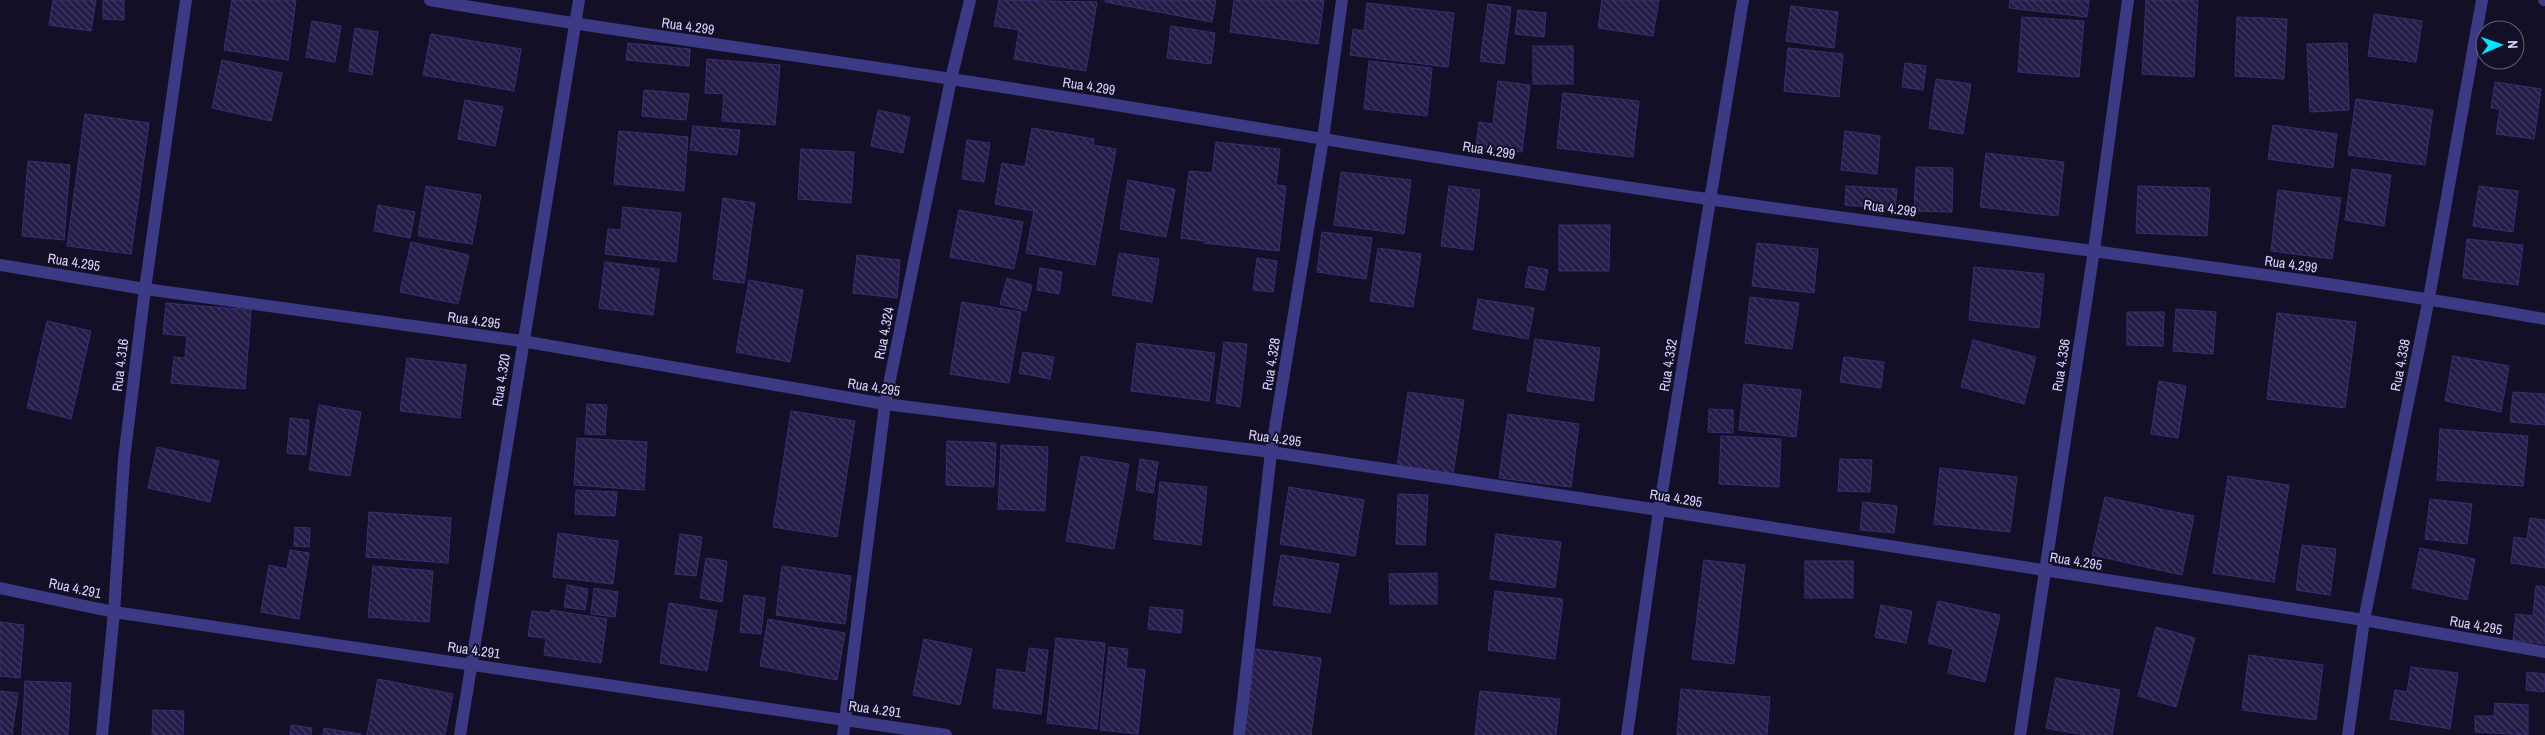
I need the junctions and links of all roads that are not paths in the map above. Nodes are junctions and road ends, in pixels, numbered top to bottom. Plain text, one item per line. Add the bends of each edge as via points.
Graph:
1 (186, 0) edge
2 (430, 0) edge
3 (579, 0) edge
4 (970, 0) edge
5 (1342, 0) edge
6 (1743, 0) edge
7 (2128, 0) edge
8 (2482, 0) edge
9 (575, 25) junction
10 (951, 79) junction
11 (1323, 139) junction
12 (1711, 199) junction
13 (2094, 250) junction
14 (0, 265) edge
15 (145, 289) junction
16 (2429, 298) junction
17 (2545, 319) edge
18 (522, 341) junction
19 (885, 404) junction
20 (1271, 452) junction
21 (1659, 510) junction
22 (2045, 572) junction
23 (0, 588) edge
24 (114, 612) junction
25 (2364, 620) junction
26 (2545, 652) edge
27 (470, 665) junction
28 (845, 720) junction
29 (102, 735) edge
30 (460, 735) edge
31 (843, 735) edge
32 (946, 735) edge
33 (1239, 735) edge
34 (1626, 735) edge
35 (2020, 735) edge
36 (2348, 735) edge

1 - 15 street, Rua 4.316
2 - 9 street, Rua 4.299
3 - 9 street, Rua 4.320
4 - 10 street, Rua 4.324
5 - 11 street, Rua 4.328
6 - 12 street, Rua 4.332
7 - 13 street, Rua 4.336
8 - 16 street, Rua 4.338
9 - 10 street, Rua 4.299
9 - 18 street, Rua 4.320
10 - 11 street, Rua 4.299
10 - 19 street, Rua 4.324
11 - 12 street, Rua 4.299
11 - 20 street, Rua 4.328
12 - 13 street, Rua 4.299
12 - 21 street, Rua 4.332
13 - 16 street, Rua 4.299
13 - 22 street, Rua 4.336
14 - 15 street, Rua 4.295
15 - 18 street, Rua 4.295
15 - 24 street, Rua 4.316 via 124,459
16 - 17 street, Rua 4.299
16 - 25 street, Rua 4.338
18 - 19 street, Rua 4.295
18 - 27 street, Rua 4.320
19 - 20 street, Rua 4.295
19 - 28 street, Rua 4.324
20 - 21 street, Rua 4.295
20 - 33 street, Rua 4.328
21 - 22 street, Rua 4.295
21 - 34 street, Rua 4.332
22 - 25 street, Rua 4.295
22 - 35 street, Rua 4.336
23 - 24 street, Rua 4.291
24 - 27 street, Rua 4.291
24 - 29 street, Rua 4.316
25 - 26 street, Rua 4.295
25 - 36 street, Rua 4.338
27 - 28 street, Rua 4.291
27 - 30 street, Rua 4.320
28 - 31 street, Rua 4.324
28 - 32 street, Rua 4.291

